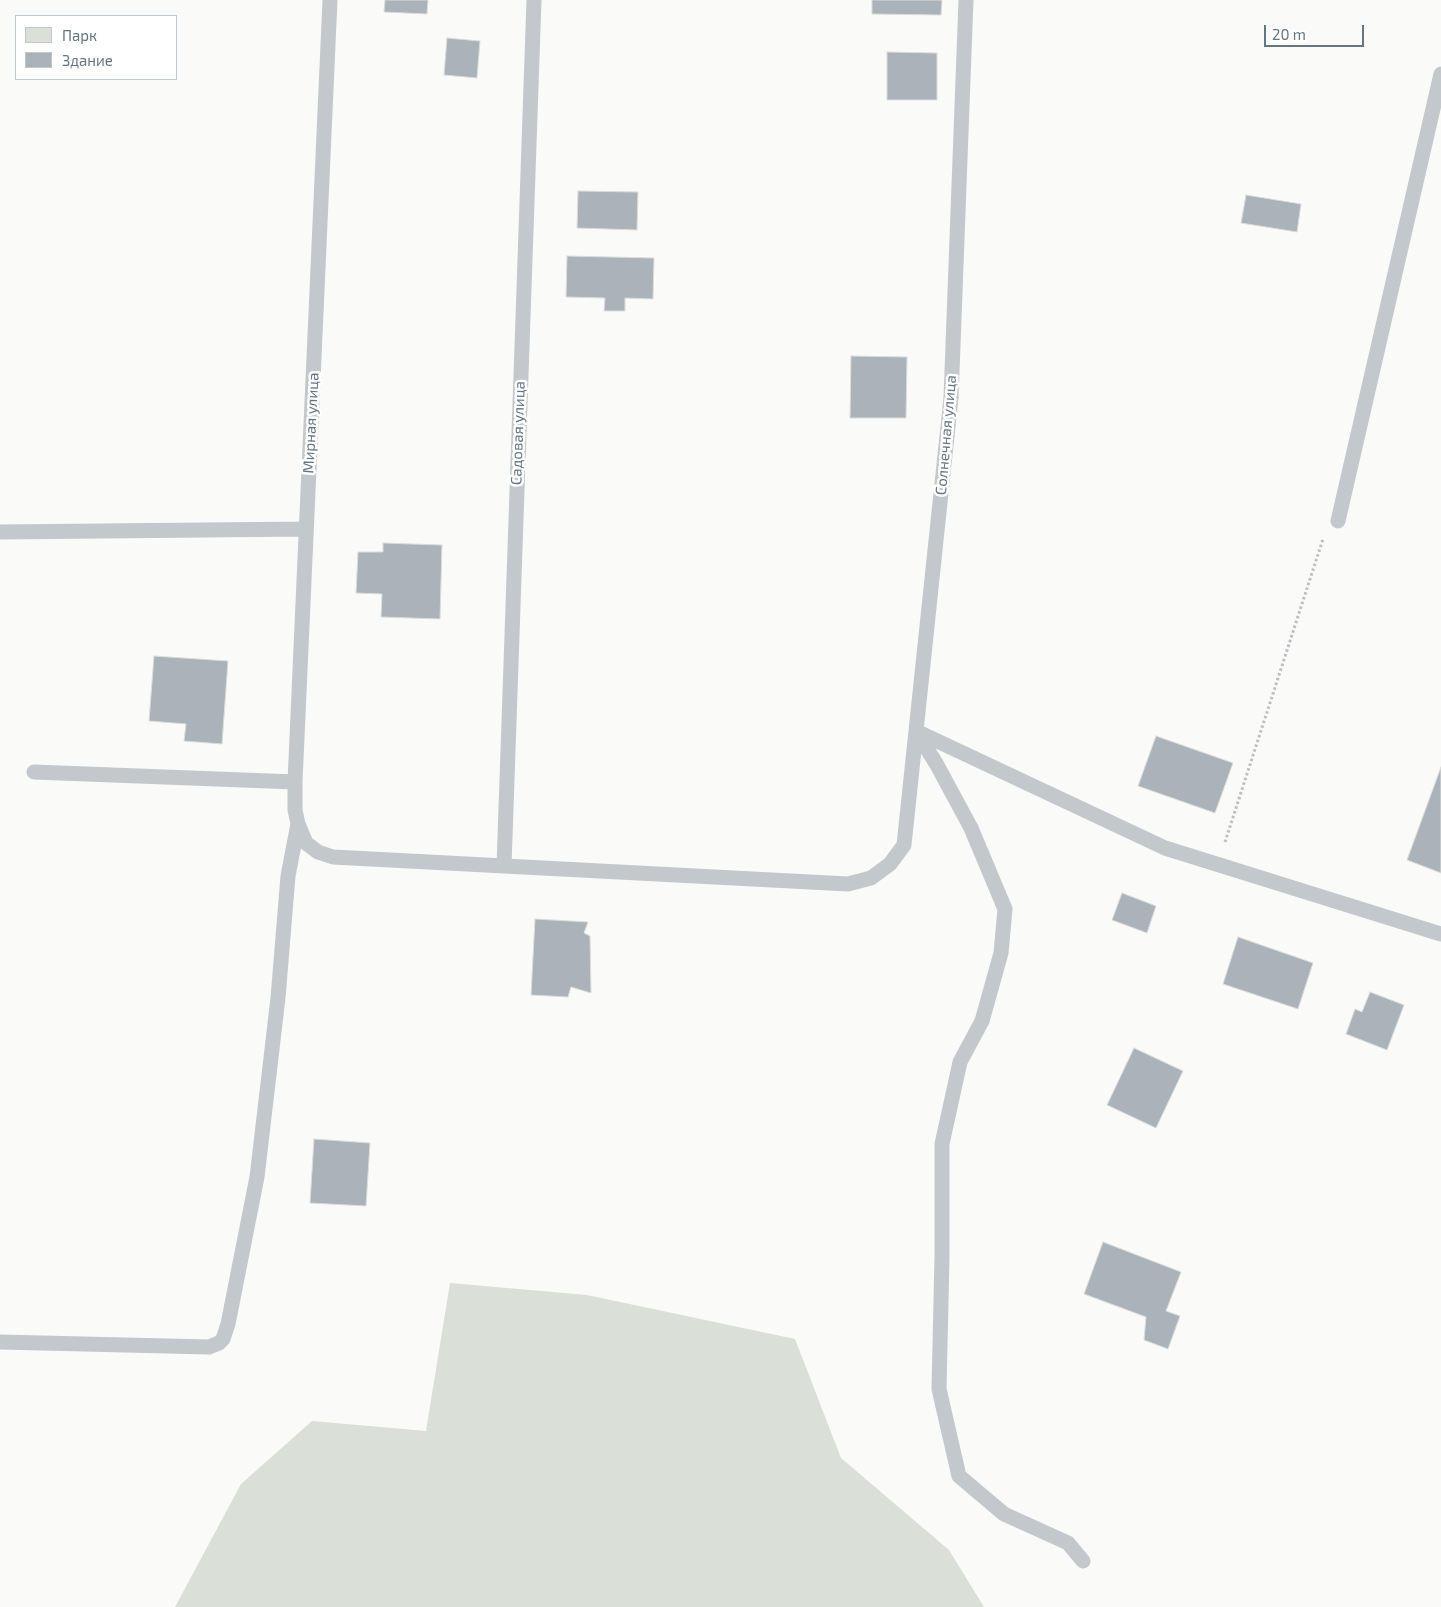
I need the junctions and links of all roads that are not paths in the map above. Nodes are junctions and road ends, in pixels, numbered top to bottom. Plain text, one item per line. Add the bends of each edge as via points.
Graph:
1 (330, 0) edge
2 (534, 0) edge
3 (966, 0) edge
4 (1441, 74) edge
5 (1338, 521) road end
6 (306, 529) junction
7 (0, 532) edge
8 (916, 731) junction
9 (34, 772) dead end
10 (295, 782) junction
11 (298, 824) junction
12 (504, 866) junction
13 (1441, 934) edge
14 (0, 1342) edge
15 (1082, 1561) dead end

1 - 6 lane, Мирная улица
2 - 12 lane, Садовая улица
3 - 8 lane, Солнечная улица via 951,398
4 - 5 lane
6 - 7 lane
6 - 10 lane, Мирная улица
8 - 12 lane, Солнечная улица via 904,845 890,864 871,878 848,884
8 - 13 lane via 1165,848
8 - 15 lane via 971,828 1005,909 1002,952 982,1021 960,1062 942,1144 939,1389 959,1476 1004,1514 1068,1543
9 - 10 lane
10 - 11 lane, Мирная улица
11 - 12 lane, Мирная улица via 306,843 332,857
11 - 14 lane via 288,876 278,998 257,1177 223,1339 209,1347

